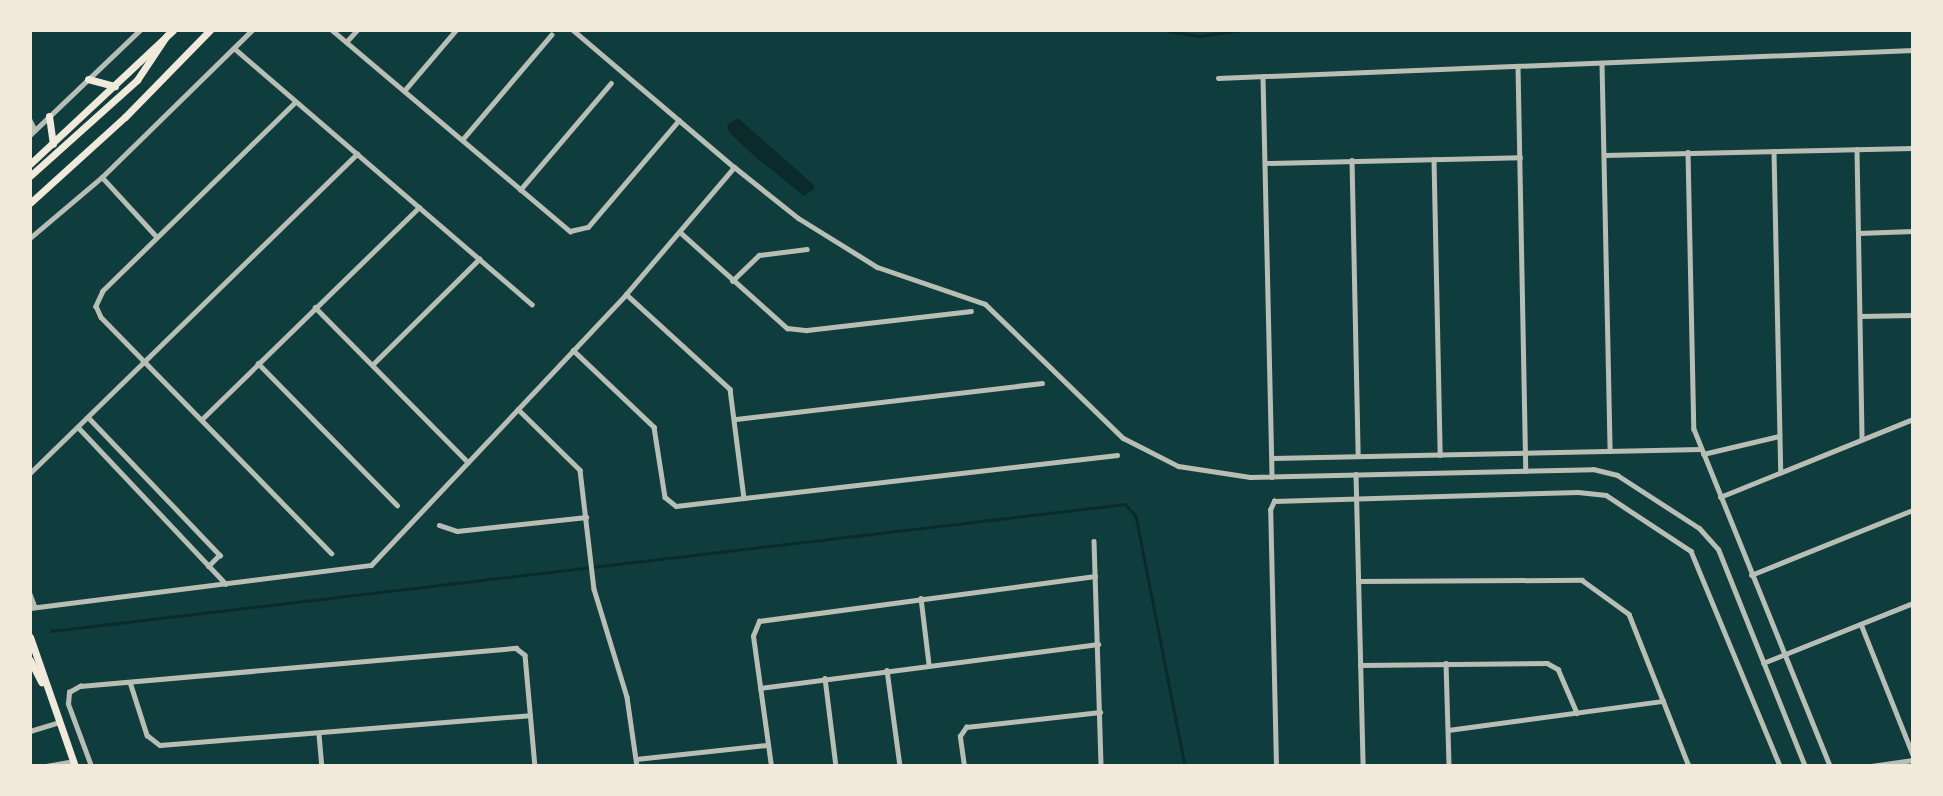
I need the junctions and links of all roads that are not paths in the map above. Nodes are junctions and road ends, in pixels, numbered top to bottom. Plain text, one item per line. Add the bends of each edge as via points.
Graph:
1 (140, 30) edge
2 (210, 30) edge
3 (252, 30) edge
4 (332, 30) edge
5 (357, 30) edge
6 (456, 30) edge
7 (573, 30) edge
8 (170, 32) edge
9 (551, 35) dead end
10 (346, 42) junction
11 (234, 48) junction
12 (1913, 50) edge
13 (1602, 62) junction
14 (1518, 66) junction
15 (1263, 77) junction
16 (1218, 78) dead end
17 (88, 79) junction
18 (611, 83) dead end
19 (115, 86) junction
20 (404, 91) junction
21 (296, 102) junction
22 (49, 116) junction
23 (30, 120) edge
24 (679, 120) junction
25 (35, 131) junction
26 (30, 135) edge
27 (462, 140) junction
28 (53, 144) junction
29 (1913, 148) edge
30 (1857, 149) junction
31 (1774, 151) junction
32 (1688, 152) junction
33 (357, 154) junction
34 (1604, 155) junction
35 (1520, 157) junction
36 (1434, 159) junction
37 (1352, 160) junction
38 (1265, 163) junction
39 (30, 164) edge
40 (734, 167) junction
41 (30, 176) edge
42 (102, 177) junction
43 (520, 190) junction
44 (30, 203) edge
45 (419, 207) junction
46 (1913, 231) edge
47 (680, 232) junction
48 (1858, 233) junction
49 (157, 237) junction
50 (30, 238) edge
51 (807, 249) dead end
52 (479, 259) junction
53 (732, 281) junction
54 (626, 293) junction
55 (532, 304) dead end
56 (315, 307) junction
57 (971, 311) dead end
58 (1913, 315) edge
59 (1860, 316) junction
60 (573, 350) junction
61 (145, 362) junction
62 (258, 363) junction
63 (372, 365) junction
64 (1042, 383) dead end
65 (519, 409) junction
66 (89, 418) junction
67 (201, 419) junction
68 (736, 419) junction
69 (1913, 419) edge
70 (79, 428) junction
71 (1779, 436) junction
72 (1862, 439) junction
73 (1610, 451) junction
74 (1702, 452) junction
75 (1526, 453) junction
76 (1117, 455) dead end
77 (1440, 455) junction
78 (1358, 456) junction
79 (1272, 458) junction
80 (469, 463) junction
81 (1527, 471) junction
82 (1781, 472) junction
83 (30, 473) edge
84 (1356, 474) junction
85 (1272, 477) junction
86 (1357, 497) junction
87 (1720, 497) junction
88 (744, 498) junction
89 (397, 505) dead end
90 (1913, 510) edge
91 (586, 517) junction
92 (439, 525) dead end
93 (1094, 541) dead end
94 (331, 553) dead end
95 (209, 566) junction
96 (1751, 575) junction
97 (1095, 576) junction
98 (1358, 581) junction
99 (226, 584) junction
100 (30, 594) edge
101 (921, 598) junction
102 (1913, 603) edge
103 (32, 608) edge
104 (1861, 624) junction
105 (30, 637) edge
106 (1098, 644) junction
107 (1783, 655) junction
108 (30, 660) edge
109 (1446, 663) junction
110 (1763, 663) junction
111 (929, 664) junction
112 (1360, 665) junction
113 (887, 670) junction
114 (825, 678) junction
115 (130, 682) junction
116 (760, 688) junction
117 (49, 698) junction
118 (1663, 701) junction
119 (1100, 712) junction
120 (1577, 713) junction
121 (530, 715) junction
122 (59, 722) junction
123 (1448, 730) junction
124 (30, 731) edge
125 (319, 734) junction
126 (768, 745) junction
127 (1913, 757) edge
128 (636, 760) junction
129 (74, 764) edge
130 (46, 766) edge
131 (91, 766) edge
132 (322, 766) edge
133 (535, 766) edge
134 (636, 766) edge
135 (771, 766) edge
136 (836, 766) edge
137 (900, 766) edge
138 (964, 766) edge
139 (1101, 766) edge
140 (1276, 766) edge
141 (1363, 766) edge
142 (1449, 766) edge
143 (1689, 766) edge
144 (1780, 766) edge
145 (1805, 766) edge
146 (1830, 766) edge
147 (1871, 766) edge

1 - 17 street
2 - 44 main road via 125,117
3 - 11 street
4 - 10 street
5 - 10 street
6 - 20 street
7 - 24 street
8 - 19 main road
8 - 41 main road via 137,80
9 - 27 street
10 - 20 street
11 - 21 street
11 - 42 street
12 - 13 street
13 - 14 street
13 - 34 street
14 - 15 street
14 - 35 street
15 - 16 street
15 - 38 street
17 - 19 main road
17 - 22 street
18 - 43 street
19 - 28 main road
20 - 27 street
21 - 33 street
21 - 49 street
22 - 25 street
22 - 28 main road
23 - 25 street
24 - 40 street
24 - 43 street via 583,230 565,228
25 - 26 street
27 - 43 street
28 - 39 main road
29 - 30 street
30 - 31 street
30 - 48 street
31 - 32 street
31 - 71 street
32 - 34 street
32 - 74 street via 1693,421
33 - 45 street
33 - 61 street
34 - 73 street
35 - 36 street
35 - 75 street
36 - 37 street
36 - 77 street
37 - 38 street
37 - 78 street
38 - 79 street
40 - 47 street
40 - 85 street via 797,218 877,267 985,304 1136,446 1162,460 1213,475
42 - 49 street
42 - 50 street
45 - 52 street
45 - 56 street
46 - 48 street
47 - 53 street
47 - 54 street
48 - 59 street
49 - 61 street via 103,291 96,306
51 - 53 street via 755,256
52 - 55 street
52 - 63 street
53 - 57 street via 772,320 796,330
54 - 60 street
54 - 68 street via 724,383 733,396
56 - 62 street
56 - 63 street
58 - 59 street
59 - 72 street
60 - 65 street
60 - 88 street via 654,427 667,501 682,506
61 - 66 street
61 - 67 street
62 - 67 street
62 - 89 street
63 - 80 street
64 - 68 street
65 - 80 street
65 - 91 street via 577,464
66 - 70 street
66 - 95 street via 220,555
67 - 94 street
68 - 88 street
69 - 72 street
70 - 83 street
70 - 95 street
71 - 74 street
71 - 82 street
72 - 82 street
73 - 74 street
73 - 75 street
74 - 87 street
75 - 77 street
75 - 81 street
76 - 88 street
77 - 78 street
78 - 79 street
79 - 85 street
80 - 99 street via 371,565
81 - 84 street
81 - 110 street via 1609,471 1706,534 1722,557
82 - 87 street
84 - 85 street
84 - 86 street
86 - 98 street
86 - 140 street via 1278,499 1270,505
86 - 144 street via 1591,492 1613,499 1696,558
87 - 96 street
90 - 96 street
91 - 92 street via 457,531
91 - 128 street via 592,574 627,697
93 - 97 street
95 - 99 street
96 - 107 street
97 - 101 street
97 - 106 street
98 - 112 street
98 - 118 street via 1582,580 1629,614
99 - 103 street
100 - 103 street
101 - 111 street
101 - 116 street via 759,621 753,636
102 - 104 street
104 - 107 street
104 - 127 street
105 - 117 main road
106 - 111 street
106 - 119 street
107 - 110 street
107 - 146 street
108 - 117 main road
109 - 112 street
109 - 120 street via 1553,665
109 - 123 street
110 - 145 street
111 - 113 street
112 - 141 street
113 - 114 street
113 - 137 street
114 - 116 street
114 - 136 street
115 - 121 street via 516,648 525,655
115 - 125 street via 154,744
115 - 131 street via 80,686 69,692 68,704
116 - 126 street
117 - 122 main road
118 - 120 street
118 - 143 street
119 - 138 street via 966,727 960,736
119 - 139 street
120 - 123 street
121 - 125 street
121 - 133 street
122 - 124 street
122 - 129 main road
123 - 142 street
125 - 132 street
126 - 128 street
126 - 135 street
127 - 147 street
128 - 134 street
129 - 130 street

